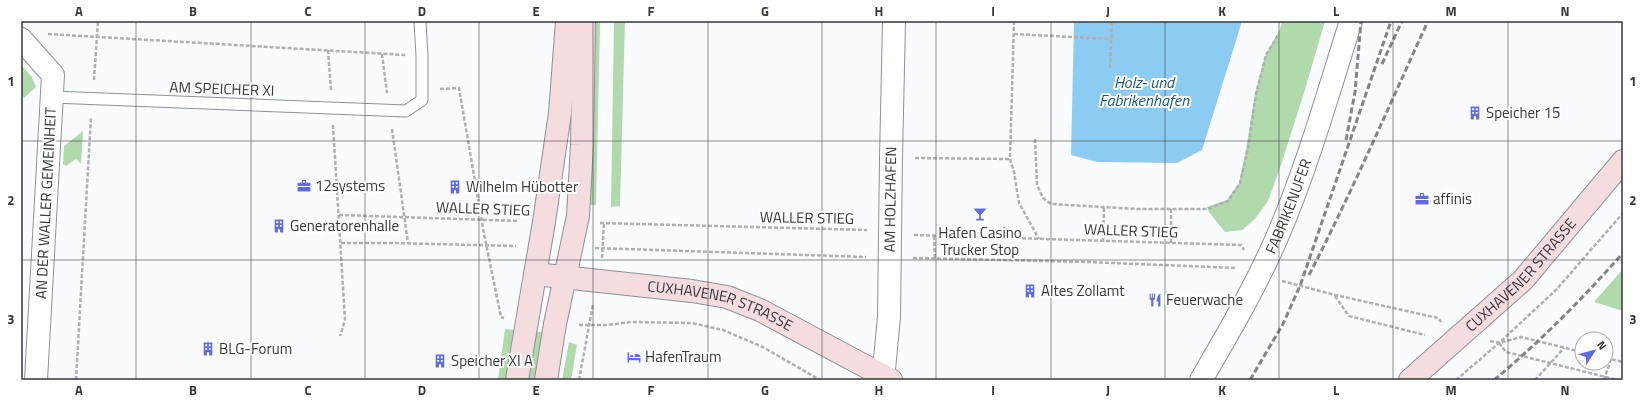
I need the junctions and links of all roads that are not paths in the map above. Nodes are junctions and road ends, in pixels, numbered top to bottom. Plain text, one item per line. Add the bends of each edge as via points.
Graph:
1 (420, 21) edge
2 (567, 21) edge
3 (584, 21) edge
4 (894, 21) edge
5 (1351, 21) edge
6 (22, 39) edge
7 (52, 97) junction
8 (1623, 161) edge
9 (535, 274) junction
10 (565, 278) junction
11 (886, 379) edge
12 (36, 380) edge
13 (517, 380) edge
14 (546, 380) edge
15 (1201, 380) edge
16 (1410, 380) edge

1 - 7 lane, AM SPEICHER XI via 422,100 406,111
2 - 9 street via 560,113
3 - 10 street via 578,223
4 - 11 street, AM HOLZHAFEN
5 - 15 street, FABRIKENUFER via 1309,156 1281,227 1261,272
6 - 7 street, AN DER WALLER GEMEINHEIT via 53,75
7 - 12 street, AN DER WALLER GEMEINHEIT
8 - 16 street, CUXHAVENER STRASSE via 1523,280
9 - 10 street, CUXHAVENER STRASSE
9 - 13 street
10 - 11 street, CUXHAVENER STRASSE via 727,297 760,310
10 - 14 street

